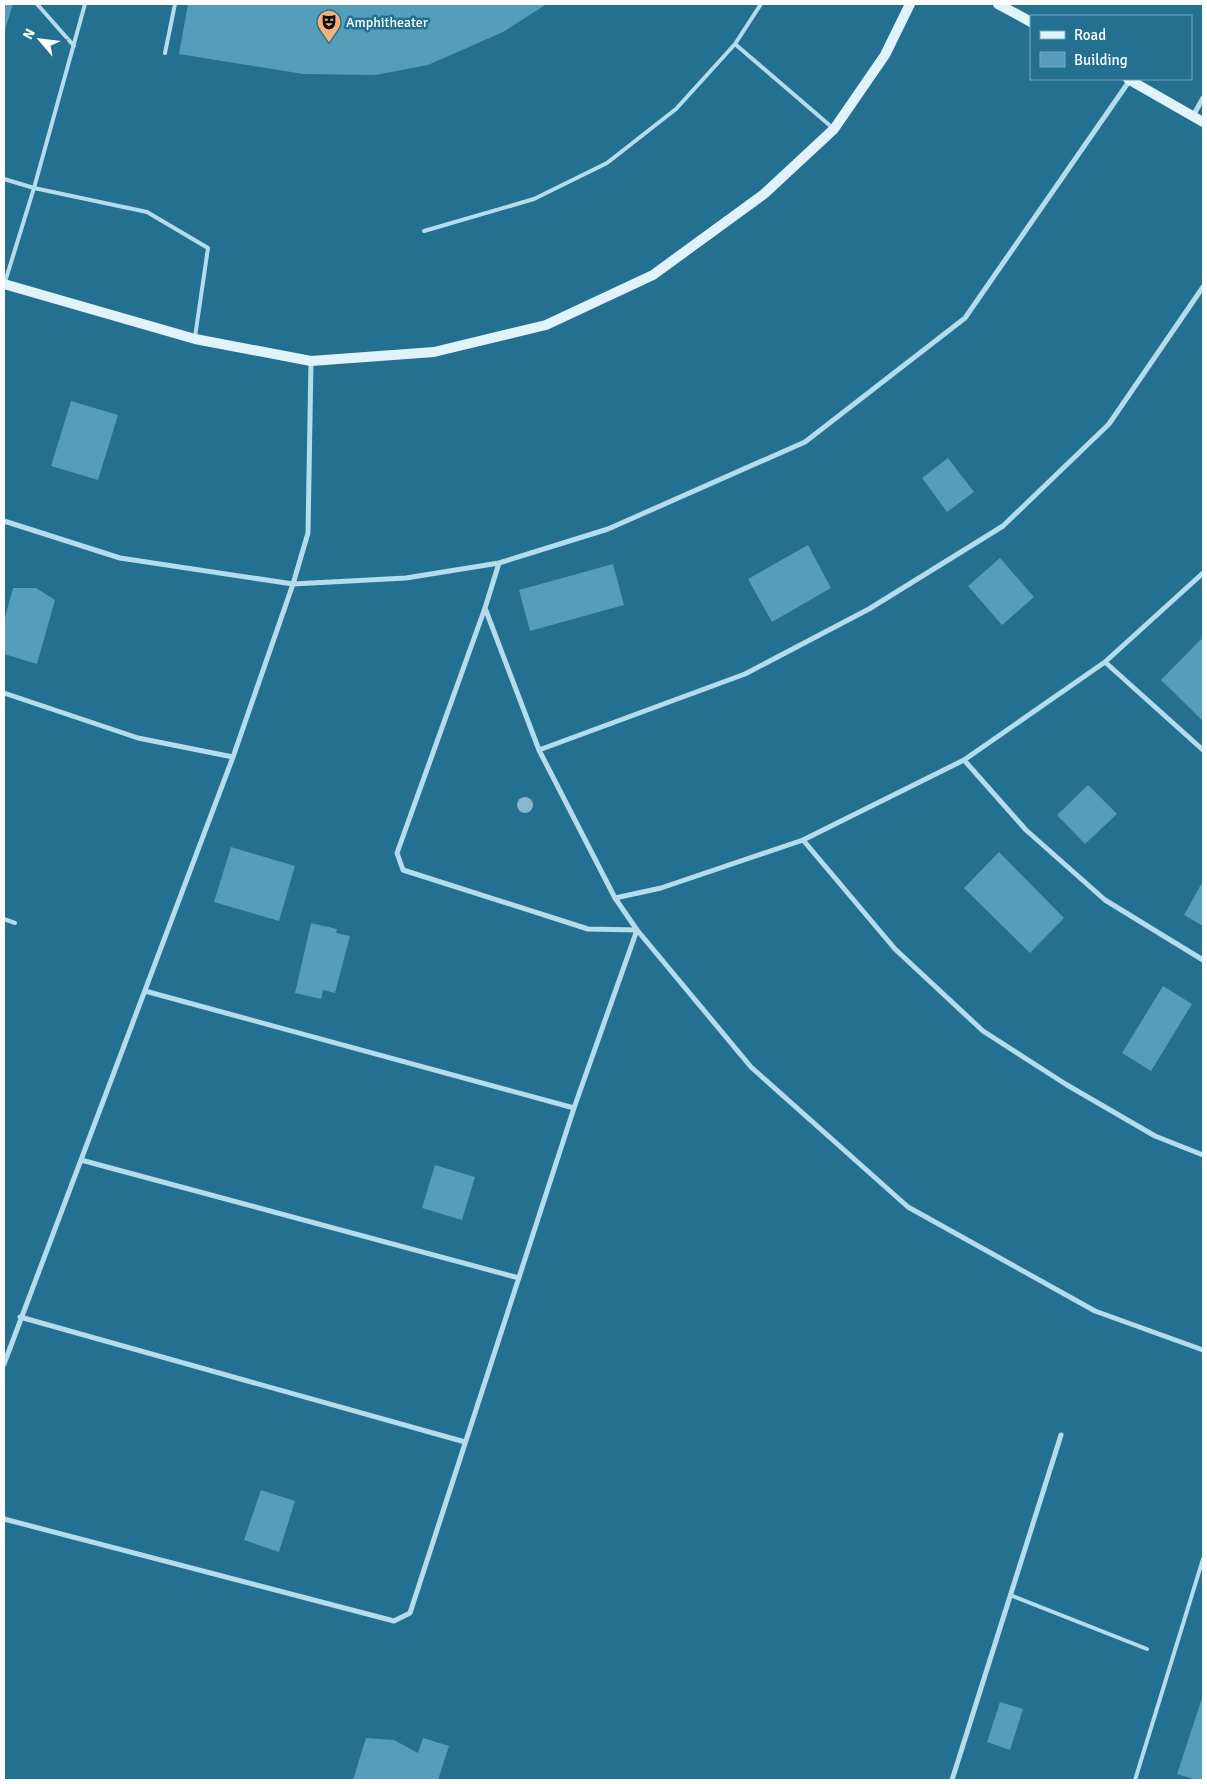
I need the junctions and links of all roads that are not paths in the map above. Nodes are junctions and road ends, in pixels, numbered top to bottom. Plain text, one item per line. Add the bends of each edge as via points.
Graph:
1 (37, 4) edge
2 (85, 4) edge
3 (175, 4) edge
4 (761, 4) edge
5 (910, 4) edge
6 (998, 4) edge
7 (1030, 21) edge
8 (736, 44) junction
9 (74, 46) junction
10 (165, 53) dead end
11 (1128, 80) edge
12 (1131, 80) edge
13 (1203, 98) edge
14 (1193, 116) junction
15 (1203, 122) edge
16 (834, 129) junction
17 (4, 179) edge
18 (34, 188) junction
19 (424, 231) dead end
20 (4, 284) edge
21 (1203, 287) edge
22 (195, 339) junction
23 (311, 360) junction
24 (4, 521) edge
25 (499, 563) junction
26 (1203, 573) edge
27 (293, 584) junction
28 (485, 608) junction
29 (1105, 662) junction
30 (4, 694) edge
31 (539, 750) junction
32 (1203, 750) edge
33 (233, 756) junction
34 (964, 760) junction
35 (803, 840) junction
36 (615, 898) junction
37 (4, 919) edge
38 (14, 922) dead end
39 (637, 930) junction
40 (1203, 960) edge
41 (145, 991) junction
42 (574, 1108) junction
43 (1203, 1155) edge
44 (81, 1160) junction
45 (519, 1278) junction
46 (20, 1317) junction
47 (1203, 1350) edge
48 (4, 1364) edge
49 (1061, 1435) dead end
50 (465, 1442) junction
51 (4, 1519) edge
52 (1203, 1559) edge
53 (1010, 1596) junction
54 (1147, 1649) dead end
55 (952, 1780) edge
56 (1135, 1780) edge

1 - 9 lane
2 - 9 lane
3 - 10 lane
4 - 8 lane
5 - 16 street via 885,55
6 - 7 street
8 - 16 lane
8 - 19 lane via 676,109 607,164 534,199
9 - 18 lane
11 - 25 street via 965,318 805,442 608,529
12 - 14 street
13 - 14 street
14 - 15 street
16 - 23 street via 764,194 652,275 546,325 434,352
17 - 18 lane
18 - 20 lane
18 - 22 lane via 147,212 208,248
20 - 22 street
21 - 31 street via 1109,424 1003,526 869,609 745,674
22 - 23 street
23 - 27 street via 308,533
24 - 27 street via 120,558
25 - 27 street via 406,578
25 - 28 street
26 - 29 street
27 - 33 street
28 - 31 street
28 - 39 street via 397,853 403,870 588,929
29 - 32 street
29 - 34 street
30 - 33 street via 138,738
31 - 36 street
33 - 41 street
34 - 35 street
34 - 40 street via 1026,830 1105,900
35 - 36 street via 662,888
35 - 43 street via 895,949 983,1031 1155,1136
36 - 39 street
37 - 38 lane
39 - 42 street
39 - 47 street via 751,1068 908,1207 1095,1311
41 - 42 street
41 - 44 street
42 - 45 street
44 - 45 street
44 - 46 street
45 - 50 street
46 - 48 street
46 - 50 street
49 - 53 street
50 - 51 street via 410,1613 394,1621
52 - 56 lane
53 - 54 lane
53 - 55 street

